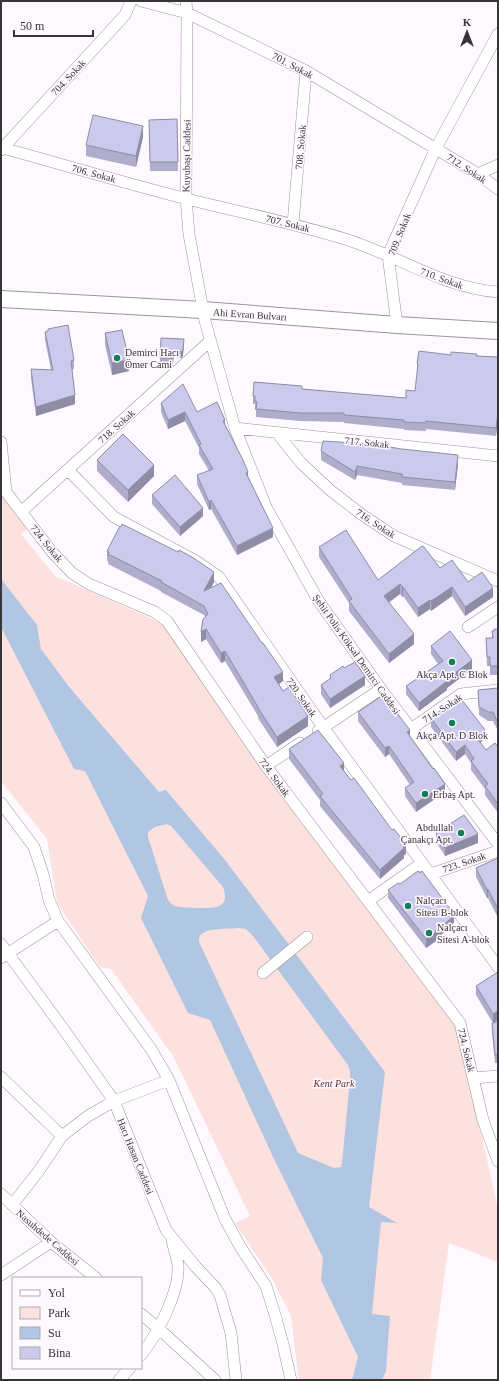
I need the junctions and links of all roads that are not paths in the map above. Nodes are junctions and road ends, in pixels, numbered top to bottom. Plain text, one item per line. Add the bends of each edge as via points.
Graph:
1 (132, 1) edge
2 (141, 1) edge
3 (186, 1) edge
4 (187, 13) junction
5 (498, 34) edge
6 (306, 71) junction
7 (436, 148) junction
8 (2, 149) edge
9 (498, 165) edge
10 (478, 174) junction
11 (498, 189) edge
12 (186, 198) junction
13 (293, 224) junction
14 (388, 255) junction
15 (498, 292) edge
16 (1, 299) edge
17 (1, 310) edge
18 (204, 316) junction
19 (397, 325) junction
20 (498, 331) edge
21 (498, 340) edge
22 (210, 341) junction
23 (235, 428) junction
24 (277, 433) junction
25 (1, 442) edge
26 (498, 456) edge
27 (68, 470) junction
28 (22, 512) junction
29 (498, 581) edge
30 (498, 608) edge
31 (468, 627) dead end
32 (380, 689) junction
33 (498, 690) edge
34 (323, 727) junction
35 (411, 729) junction
36 (266, 766) junction
37 (1, 803) edge
38 (498, 844) edge
39 (498, 851) edge
40 (422, 863) junction
41 (430, 874) junction
42 (368, 901) junction
43 (58, 921) junction
44 (307, 937) dead end
45 (3, 952) edge
46 (498, 967) edge
47 (263, 973) dead end
48 (498, 1076) edge
49 (1, 1078) edge
50 (474, 1078) junction
51 (169, 1080) junction
52 (114, 1101) junction
53 (62, 1136) junction
54 (498, 1161) edge
55 (1, 1194) edge
56 (12, 1205) junction
57 (166, 1230) junction
58 (51, 1242) junction
59 (1, 1275) edge
60 (95, 1277) edge
61 (142, 1315) edge
62 (158, 1328) junction
63 (142, 1353) edge
64 (129, 1369) edge
65 (119, 1380) edge
66 (215, 1380) edge
67 (236, 1380) edge
68 (291, 1380) edge

1 - 8 street, 704. Sokak via 125,15
2 - 4 street, 701. Sokak
3 - 4 street, Kuyubaşı Caddesi
4 - 6 street, 701. Sokak
4 - 12 street, Kuyubaşı Caddesi
5 - 7 street, 709. Sokak
6 - 7 street, 701. Sokak
6 - 13 street, 708. Sokak
7 - 10 street, 712. Sokak
7 - 14 street, 709. Sokak
8 - 12 street, 706. Sokak
9 - 10 street
10 - 11 street, 712. Sokak
12 - 13 street, 707. Sokak
12 - 18 street, Kuyubaşı Caddesi via 189,234
13 - 14 street, 707. Sokak via 346,239
14 - 15 street, 710. Sokak via 452,283 475,290
14 - 19 street, 709. Sokak
16 - 18 main road, Ahi Evran Bulvarı
17 - 18 main road, Ahi Evran Bulvarı
18 - 19 main road, Ahi Evran Bulvarı
18 - 21 main road, Ahi Evran Bulvarı
18 - 22 street, Şehit Polis Köksal Demirci Caddesi
19 - 20 main road, Ahi Evran Bulvarı
22 - 23 street, Şehit Polis Köksal Demirci Caddesi
22 - 27 street, 718. Sokak
23 - 24 street, 717. Sokak
23 - 32 street, Şehit Polis Köksal Demirci Caddesi via 266,507 303,574 318,600
24 - 26 street, 717. Sokak
24 - 29 street, 716. Sokak via 301,463 361,514 394,536
25 - 28 street, 724. Sokak via 6,492
27 - 28 street, 718. Sokak
27 - 34 street, 720. Sokak via 114,517 196,561 219,577
28 - 36 street, 724. Sokak via 52,552 72,572 89,584 155,612 167,620
30 - 31 street
32 - 34 street
32 - 35 street, Şehit Polis Köksal Demirci Caddesi
33 - 35 street, 714. Sokak via 461,694
34 - 36 street
34 - 40 street, 720. Sokak
35 - 38 street, Şehit Polis Köksal Demirci Caddesi
36 - 42 street, 724. Sokak
37 - 43 street via 34,847 49,900
39 - 41 street, 723. Sokak
40 - 41 street, 720. Sokak
40 - 42 street
41 - 46 street, 720. Sokak
42 - 50 street, 724. Sokak via 460,1023
43 - 45 street
43 - 51 street via 151,1049
44 - 47 street
45 - 52 street, Hacı Hasan Caddesi
48 - 50 street
49 - 53 street
50 - 54 street, 724. Sokak via 483,1120
51 - 52 street
51 - 68 street via 224,1219 266,1286 276,1315
52 - 53 street via 88,1116
52 - 57 street, Hacı Hasan Caddesi
53 - 56 street
55 - 56 street, Nasuhdede Caddesi
56 - 58 street, Nasuhdede Caddesi
57 - 62 street via 172,1240 178,1266 174,1292
57 - 67 street, Hacı Hasan Caddesi via 220,1295 231,1333
58 - 59 street
58 - 60 street, Nasuhdede Caddesi
61 - 62 street
62 - 63 street
62 - 66 street
64 - 65 street

